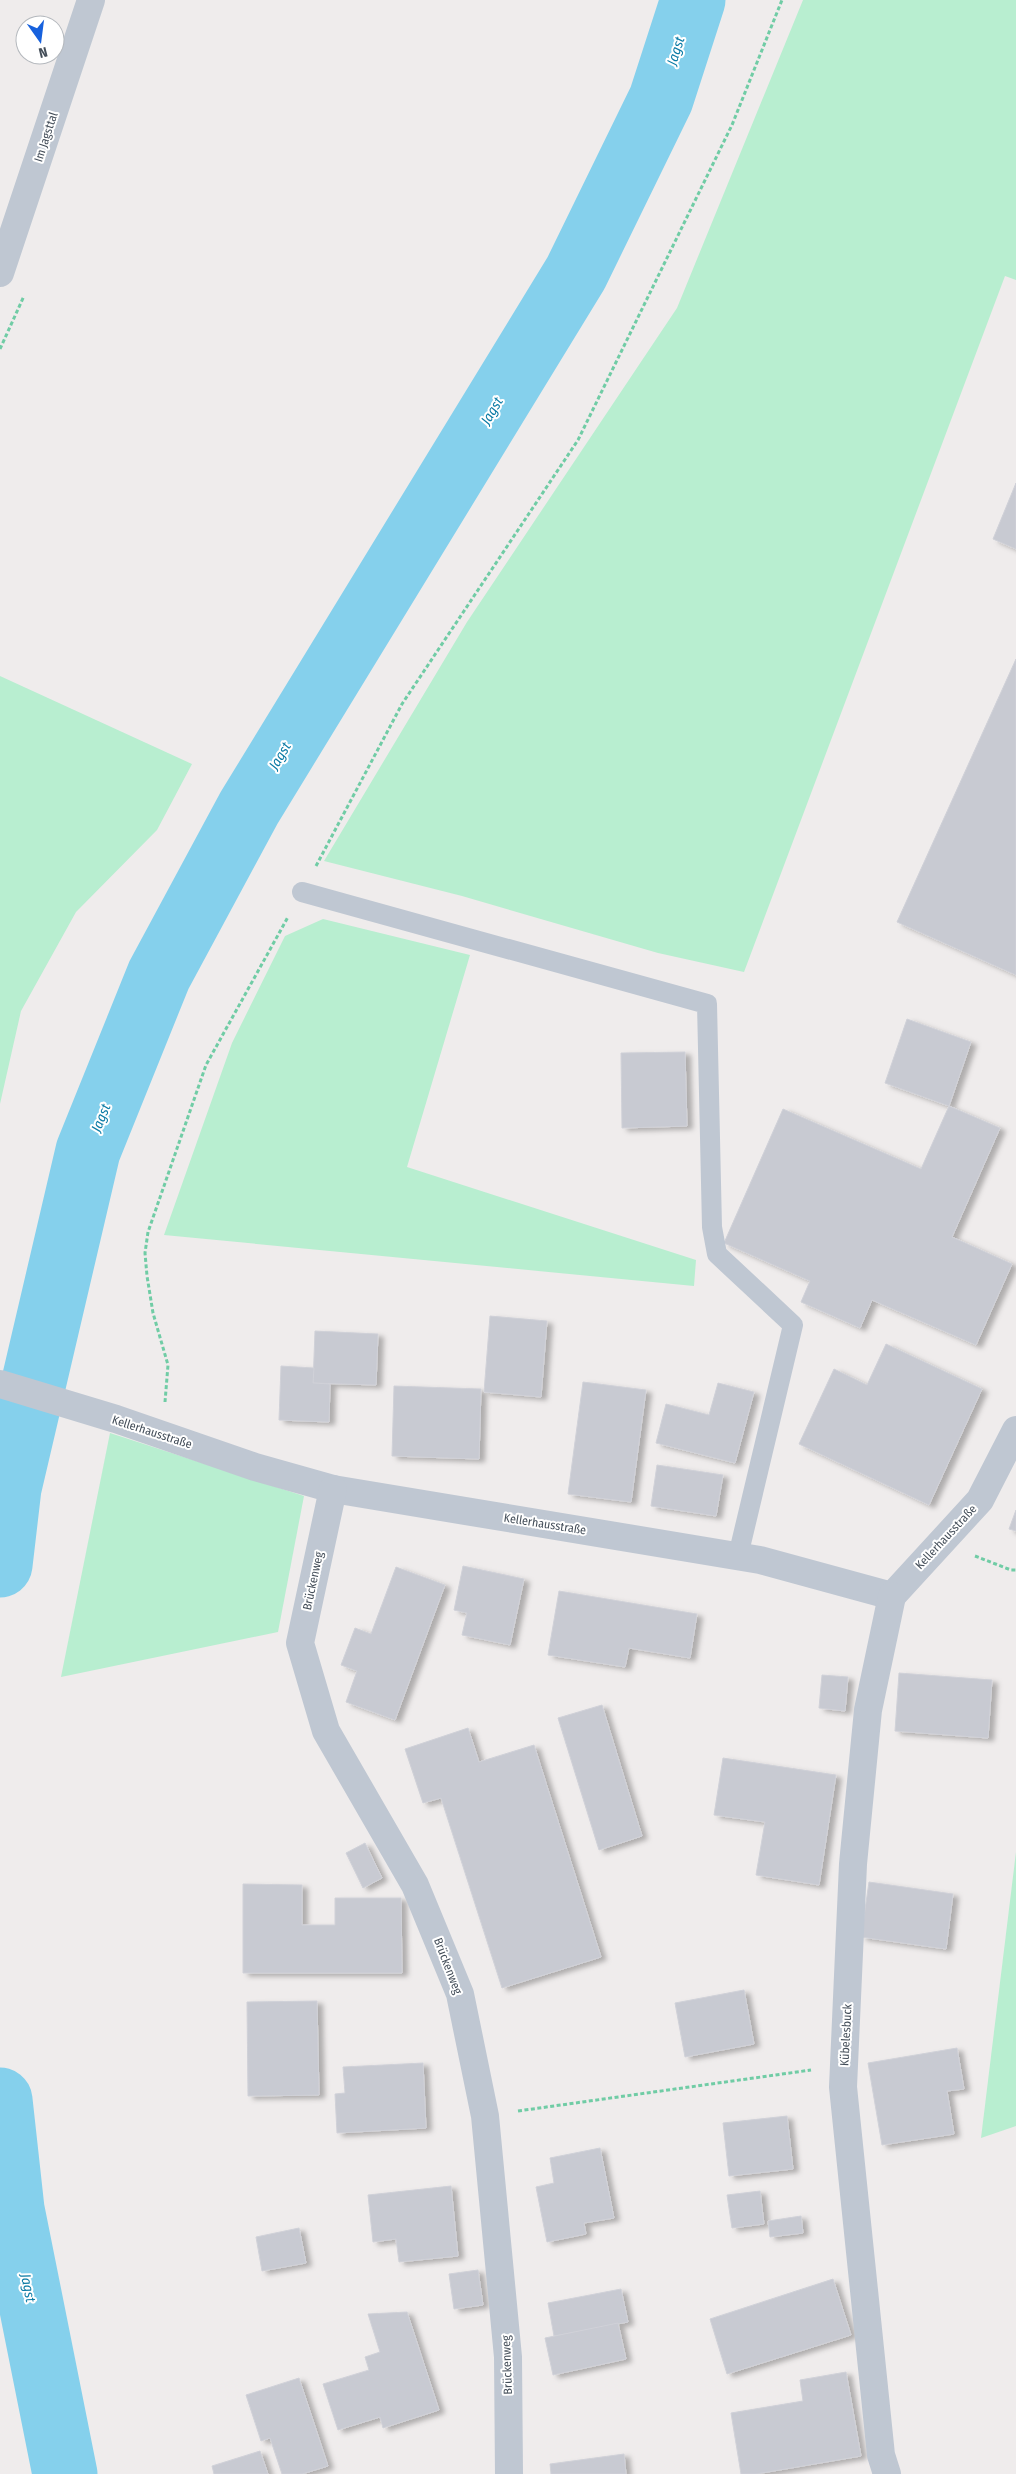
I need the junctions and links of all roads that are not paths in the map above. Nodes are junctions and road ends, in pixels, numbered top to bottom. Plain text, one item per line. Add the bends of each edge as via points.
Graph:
1 (91, 0) edge
2 (0, 273) edge
3 (302, 892) road end
4 (0, 1384) edge
5 (1016, 1430) edge
6 (333, 1489) junction
7 (738, 1556) junction
8 (892, 1596) junction
9 (509, 2474) edge
10 (888, 2474) edge

1 - 2 street, Im Jagsttal
3 - 7 lane via 707,1004 712,1227 718,1254 792,1325
4 - 6 street, Kellerhausstraße
5 - 8 street, Kellerhausstraße via 980,1500
6 - 7 street, Kellerhausstraße
6 - 9 street, Brückenweg via 300,1643 326,1731 415,1885 460,1994 485,2116 508,2357
7 - 8 street, Kellerhausstraße
8 - 10 street, Kübelesbuck via 867,1720 853,1864 843,2087 880,2445

